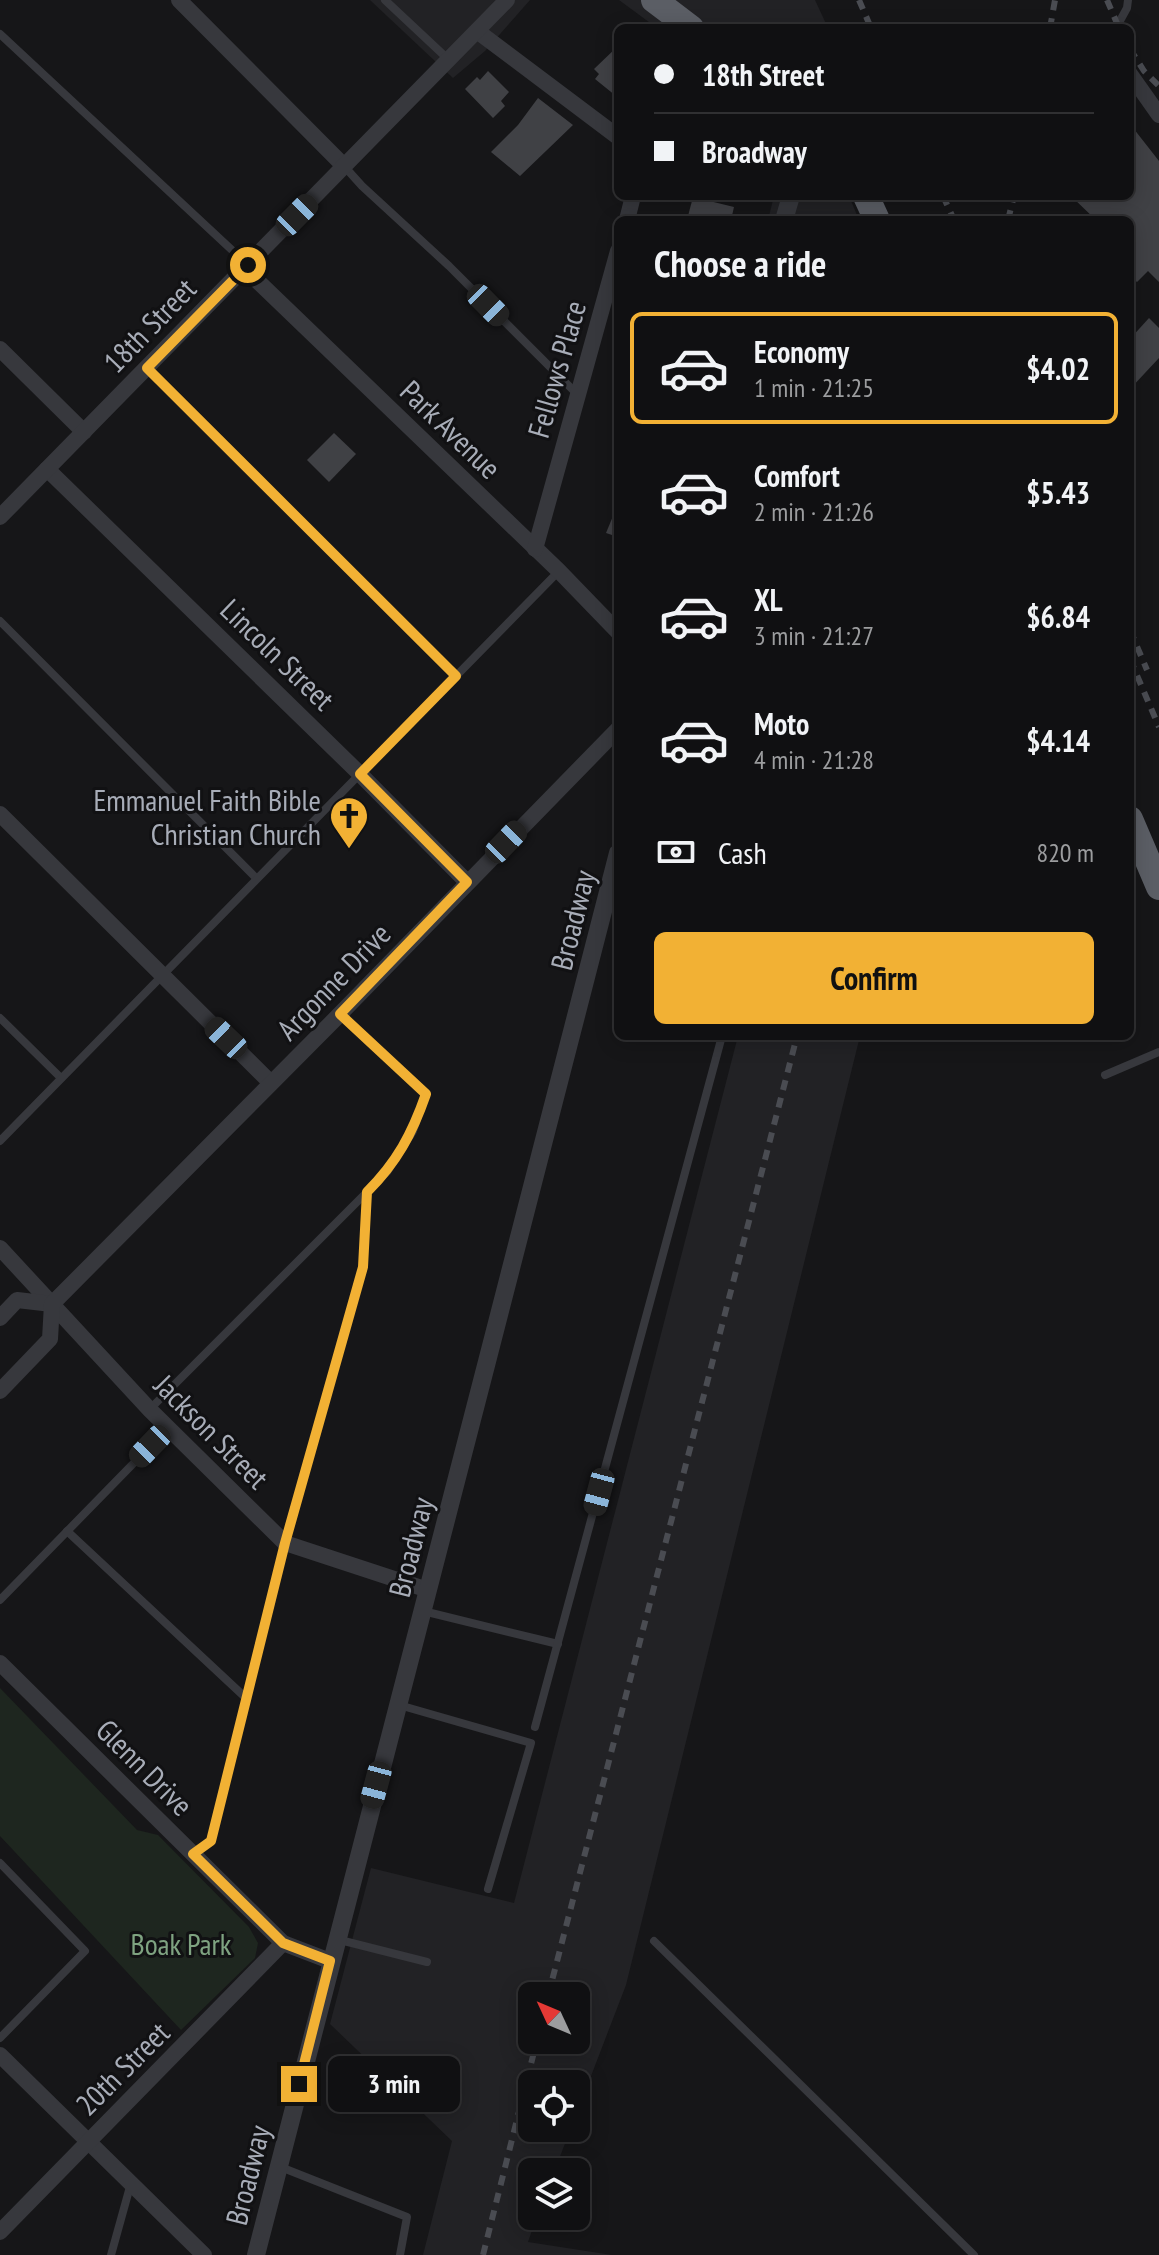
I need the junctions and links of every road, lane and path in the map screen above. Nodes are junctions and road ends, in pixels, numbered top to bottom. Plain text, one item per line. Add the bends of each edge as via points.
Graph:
1 (179, 0) edge
2 (385, 0) edge
3 (507, 0) edge
4 (654, 0) edge
5 (1128, 0) edge
6 (686, 24) edge
7 (1118, 24) edge
8 (477, 31) junction
9 (0, 34) edge
10 (449, 60) junction
11 (1134, 80) edge
12 (1159, 115) edge
13 (614, 134) edge
14 (344, 166) junction
15 (614, 265) edge
16 (246, 266) junction
17 (0, 349) edge
18 (147, 368) junction
19 (578, 395) junction
20 (84, 432) junction
21 (47, 469) junction
22 (0, 517) edge
23 (535, 549) junction
24 (559, 571) junction
25 (0, 621) edge
26 (614, 628) edge
27 (456, 676) junction
28 (614, 733) edge
29 (360, 774) junction
30 (0, 814) edge
31 (1134, 828) edge
32 (614, 869) edge
33 (256, 878) junction
34 (467, 882) junction
35 (1159, 887) edge
36 (161, 974) junction
37 (340, 1014) junction
38 (0, 1018) edge
39 (721, 1040) edge
40 (1159, 1052) edge
41 (1105, 1075) dead end
42 (61, 1078) junction
43 (271, 1083) junction
44 (0, 1141) edge
45 (367, 1192) junction
46 (0, 1248) edge
47 (52, 1304) junction
48 (0, 1318) edge
49 (0, 1391) edge
50 (150, 1410) junction
51 (168, 1428) junction
52 (67, 1531) junction
53 (285, 1543) junction
54 (428, 1590) junction
55 (0, 1600) edge
56 (423, 1611) junction
57 (558, 1644) junction
58 (0, 1663) edge
59 (247, 1699) junction
60 (398, 1705) junction
61 (535, 1727) dead end
62 (193, 1854) junction
63 (0, 1863) edge
64 (488, 1889) dead end
65 (335, 1939) junction
66 (654, 1941) dead end
67 (283, 1943) junction
68 (330, 1961) junction
69 (427, 1962) dead end
70 (0, 2038) edge
71 (0, 2055) edge
72 (89, 2142) junction
73 (278, 2166) junction
74 (131, 2183) junction
75 (0, 2232) edge
76 (111, 2255) edge
77 (204, 2255) edge
78 (256, 2255) edge
79 (400, 2255) edge
80 (974, 2255) edge

1 - 14 street
2 - 10 lane
3 - 8 street, 18th Street
4 - 6 highway
5 - 7 lane
8 - 10 street, 18th Street
8 - 13 street
9 - 16 lane
10 - 14 street, 18th Street
11 - 12 street
14 - 16 street, 18th Street
14 - 19 lane
15 - 19 street, Fellows Place
16 - 18 street, 18th Street
16 - 23 street, Park Avenue
17 - 20 street
18 - 20 street, 18th Street
18 - 27 lane
19 - 23 street, Fellows Place
20 - 21 street, 18th Street
21 - 22 street, 18th Street
21 - 29 street, Lincoln Street
23 - 24 street, Park Avenue
24 - 26 street, Park Avenue
24 - 27 lane
25 - 33 lane
27 - 29 lane
28 - 34 street, Argonne Drive
29 - 33 lane
29 - 34 street, Lincoln Street
30 - 36 street
31 - 35 highway
32 - 54 street, Broadway
33 - 36 lane
34 - 37 street, Argonne Drive
36 - 42 lane
36 - 43 street
37 - 43 street, Argonne Drive
37 - 45 lane via 426,1094 413,1131
38 - 42 lane
39 - 57 lane
40 - 41 lane
42 - 44 lane
43 - 47 street, Argonne Drive
45 - 50 lane
45 - 53 lane via 363,1267
46 - 47 street, Jackson Street
47 - 48 street via 17,1300
47 - 49 street via 50,1339
47 - 50 street, Jackson Street
50 - 51 street, Jackson Street
51 - 52 lane
51 - 53 street, Jackson Street
52 - 55 lane
52 - 59 lane
53 - 54 street, Jackson Street
53 - 59 lane
54 - 56 street, Broadway
56 - 57 lane
56 - 60 street, Broadway
57 - 61 lane
58 - 62 street, Glenn Drive
59 - 62 lane via 211,1841
60 - 64 lane via 531,1743
60 - 65 street, Broadway
62 - 67 street, Glenn Drive
63 - 70 lane via 85,1951
65 - 68 street, Broadway
65 - 69 lane
66 - 80 lane
67 - 68 street, Glenn Drive
67 - 72 street, 20th Street
68 - 73 street, Broadway
71 - 72 street
72 - 74 street
72 - 75 street, 20th Street
73 - 78 street, Broadway
73 - 79 lane via 407,2217
74 - 76 lane
74 - 77 street

